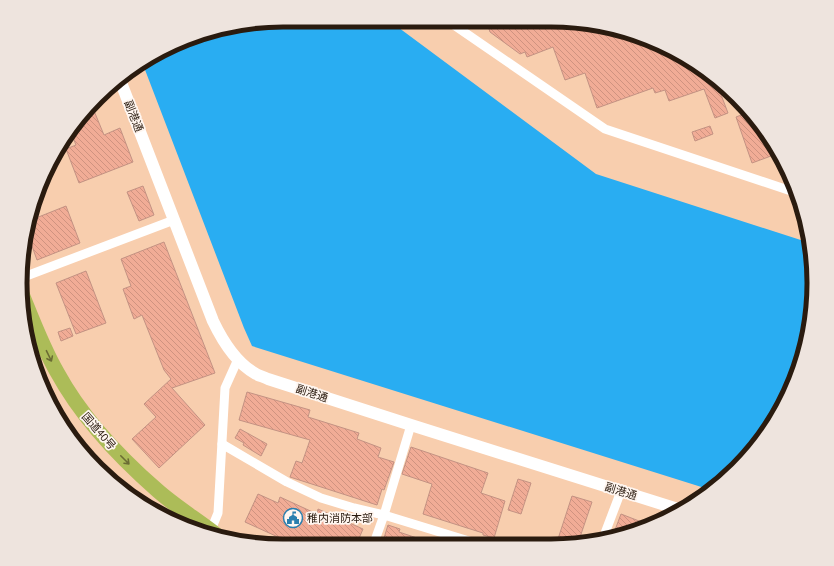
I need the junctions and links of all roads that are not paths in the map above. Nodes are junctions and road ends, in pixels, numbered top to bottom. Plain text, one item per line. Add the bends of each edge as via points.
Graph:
1 (457, 27) edge
2 (122, 84) edge
3 (790, 191) edge
4 (174, 220) junction
5 (27, 276) edge
6 (29, 310) edge
7 (238, 359) junction
8 (411, 425) junction
9 (222, 444) junction
10 (621, 492) junction
11 (674, 508) edge
12 (384, 515) junction
13 (205, 526) edge
14 (215, 529) edge
15 (605, 533) edge
16 (375, 539) edge
17 (462, 539) edge

1 - 3 street via 604,129
2 - 4 street, 副港通
4 - 5 street
4 - 7 street, 副港通 via 213,321 220,336
6 -> 13 highway, 国道40号 via 56,372 94,427 158,491
7 - 8 street, 副港通 via 247,368 268,379
7 - 9 street via 225,388
8 - 10 street, 副港通
8 - 12 street
9 - 12 street via 287,482 321,498
9 - 14 street
10 - 11 street, 副港通
10 - 15 street
12 - 16 street
12 - 17 street

